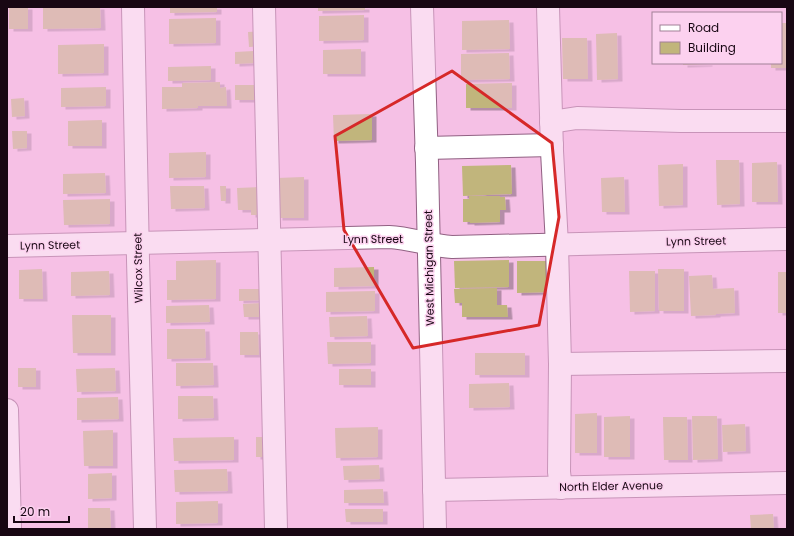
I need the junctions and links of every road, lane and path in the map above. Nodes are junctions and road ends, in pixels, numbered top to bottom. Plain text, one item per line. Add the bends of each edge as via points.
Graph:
1 (133, 7) edge
2 (264, 7) edge
3 (422, 7) edge
4 (548, 7) edge
5 (787, 120) edge
6 (551, 122) junction
7 (552, 145) junction
8 (426, 148) junction
9 (787, 239) edge
10 (269, 240) junction
11 (137, 243) junction
12 (428, 244) junction
13 (557, 244) junction
14 (7, 246) edge
15 (787, 361) edge
16 (560, 364) junction
17 (7, 410) edge
18 (787, 482) edge
19 (561, 488) junction
20 (434, 490) junction
21 (10, 529) edge
22 (144, 529) edge
23 (276, 529) edge
24 (435, 529) edge

1 - 11 street, Wilcox Street
2 - 10 street
3 - 8 street, West Michigan Street
4 - 6 street
5 - 6 street via 681,121 577,118
6 - 7 street
7 - 8 street
7 - 13 street
8 - 12 street, West Michigan Street
9 - 13 street, Lynn Street
10 - 11 street, Lynn Street
10 - 12 street, Lynn Street via 389,237 407,238
10 - 23 street
11 - 14 street, Lynn Street
11 - 22 street, Wilcox Street
12 - 13 street, Lynn Street via 452,247
12 - 20 street, West Michigan Street
13 - 16 street
15 - 16 street
16 - 19 street
17 - 21 street
18 - 19 street, North Elder Avenue
19 - 20 street, North Elder Avenue
20 - 24 street, West Michigan Street

